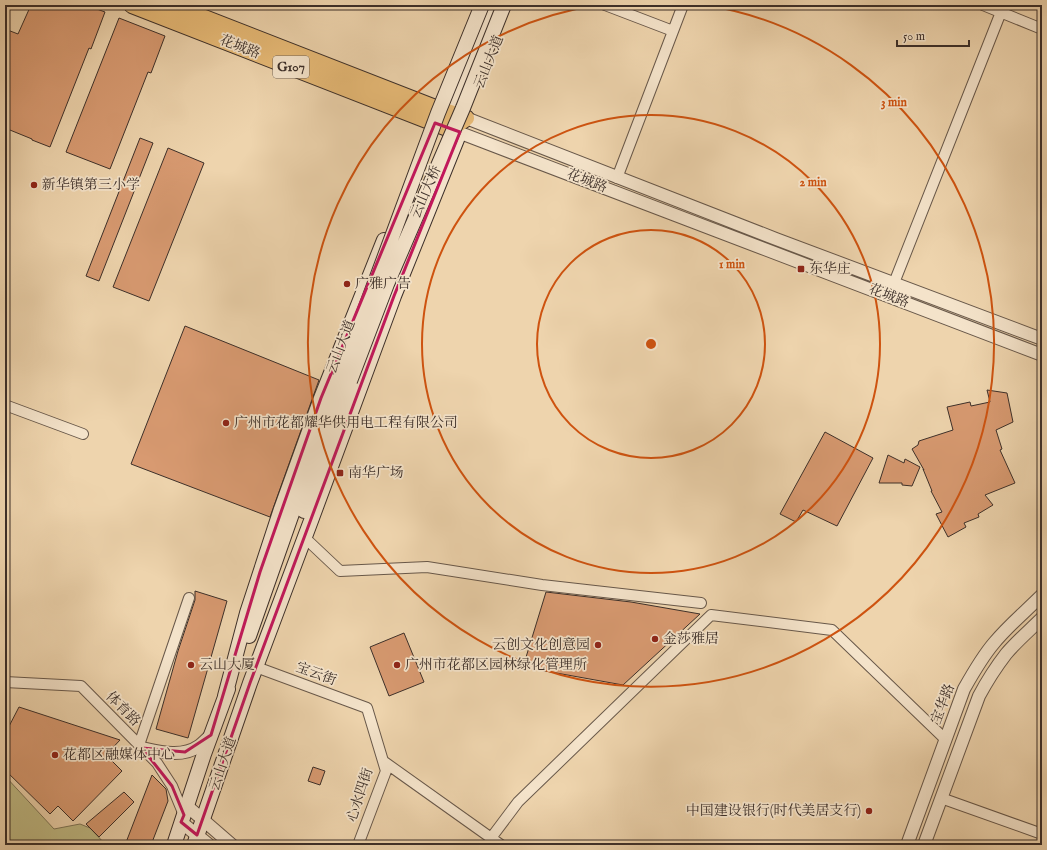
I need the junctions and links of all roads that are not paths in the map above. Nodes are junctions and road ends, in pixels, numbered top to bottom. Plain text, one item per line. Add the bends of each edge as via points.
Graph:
1 (132, 5) edge
2 (171, 5) edge
3 (475, 5) edge
4 (482, 5) edge
5 (490, 5) edge
6 (498, 5) edge
7 (504, 5) edge
8 (511, 5) edge
9 (605, 5) edge
10 (683, 5) edge
11 (983, 5) edge
12 (1001, 12) junction
13 (1042, 29) edge
14 (673, 31) junction
15 (494, 49) junction
16 (449, 120) junction
17 (617, 178) junction
18 (894, 284) junction
19 (1042, 339) edge
20 (1042, 355) edge
21 (345, 379) junction
22 (5, 405) edge
23 (83, 434) dead end
24 (304, 537) junction
25 (1042, 596) edge
26 (190, 598) dead end
27 (701, 603) dead end
28 (1042, 618) edge
29 (256, 667) junction
30 (5, 682) edge
31 (250, 683) junction
32 (225, 696) junction
33 (367, 708) joint
34 (211, 735) junction
35 (946, 739) junction
36 (141, 747) junction
37 (383, 761) junction
38 (941, 798) junction
39 (184, 814) junction
40 (203, 820) junction
41 (1042, 834) edge
42 (491, 838) junction
43 (195, 840) edge
44 (174, 845) edge
45 (209, 845) edge
46 (232, 845) edge
47 (358, 845) edge
48 (501, 845) edge
49 (906, 845) edge
50 (924, 845) edge

1 - 16 highway, 花城路 / G107
2 - 16 highway, 花城路 / G107
3 - 16 highway, 云山大道
4 - 21 main road, 云山大桥, bridge via 436,120
5 - 16 main road
6 - 15 main road via 494,22
7 - 21 main road, 云山大桥, bridge
8 - 15 highway, 云山大道
9 - 14 street
10 - 14 street
11 - 12 street
12 - 13 street
12 - 18 street
14 - 17 street
15 - 16 highway, 云山大道
16 - 17 street, 花城路
16 - 20 street, 花城路
16 - 24 main road, 云山大道 via 434,196
16 - 32 main road, 云山大道 via 377,257 318,406 260,572
17 - 18 street, 花城路
18 - 19 street, 花城路
21 - 31 main road, 云山大道
21 - 32 main road, 云山大道
22 - 23 street
24 - 27 street via 340,571 427,567 542,585
24 - 29 main road, 云山大道
25 - 35 street, 宝华路 via 993,644 974,671 964,689
26 - 36 street
28 - 38 street via 1006,654 979,696
29 - 31 main road, 云山大道
29 - 33 street, 宝云街
30 - 36 street, 体育路 via 81,686
31 - 40 main road, 云山大道
32 - 34 main road, 云山大道
33 - 37 street, 心水四街
34 - 36 street via 199,746 185,752 161,752
34 - 39 main road, 云山大道
35 - 42 street via 832,630 711,615 518,802
35 - 49 street, 宝华路
36 - 39 street, 体育路 via 157,763 172,786
37 - 42 street
37 - 47 street, 心水四街 via 386,771
38 - 41 street
38 - 50 street
39 - 40 street
39 - 43 street
39 - 44 main road, 云山大道
40 - 43 main road, 云山大道
40 - 46 street
42 - 48 street
43 - 45 street

